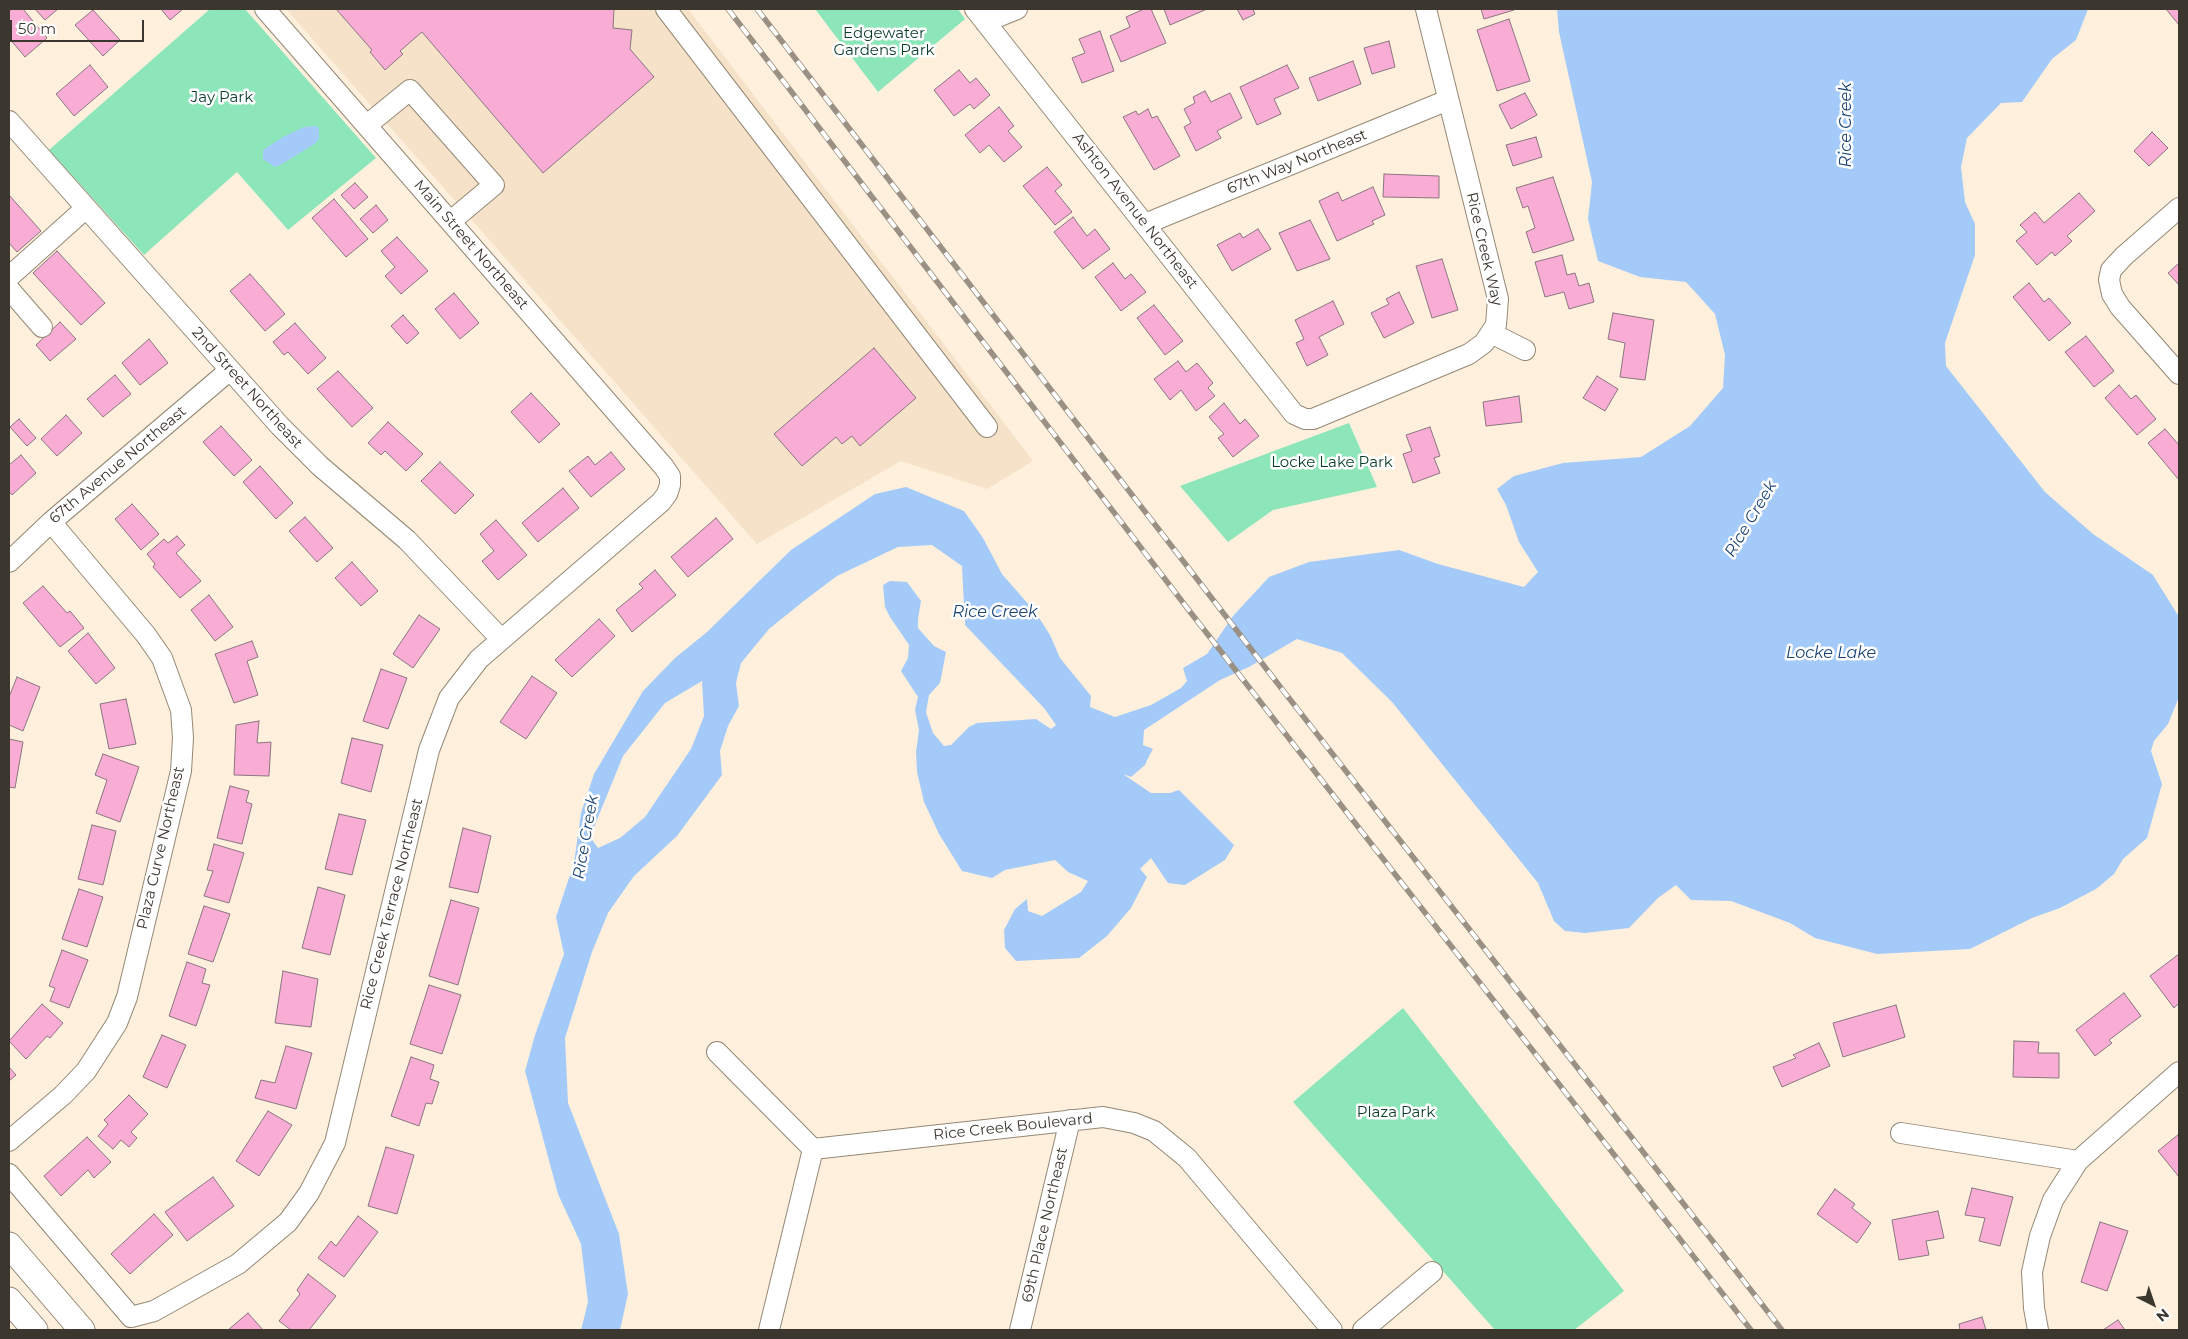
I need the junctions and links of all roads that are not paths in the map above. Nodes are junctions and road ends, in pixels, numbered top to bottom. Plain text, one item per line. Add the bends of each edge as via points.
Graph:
1 (265, 9) edge
2 (666, 9) edge
3 (1017, 9) edge
4 (1426, 9) edge
5 (980, 15) edge
6 (1448, 100) junction
7 (9, 121) edge
8 (367, 125) junction
9 (86, 208) junction
10 (2179, 208) edge
11 (451, 222) junction
12 (1145, 224) junction
13 (9, 278) edge
14 (9, 289) edge
15 (42, 327) dead end
16 (1493, 334) junction
17 (1525, 350) dead end
18 (230, 370) junction
19 (2179, 374) edge
20 (987, 427) dead end
21 (670, 485) joint
22 (51, 522) junction
23 (9, 562) edge
24 (501, 639) junction
25 (717, 1052) dead end
26 (2179, 1072) edge
27 (1070, 1120) junction
28 (1901, 1133) dead end
29 (9, 1141) edge
30 (813, 1149) junction
31 (2078, 1161) junction
32 (9, 1174) edge
33 (9, 1245) edge
34 (1432, 1272) dead end
35 (9, 1300) edge
36 (35, 1330) edge
37 (82, 1330) edge
38 (769, 1330) edge
39 (1020, 1330) edge
40 (1332, 1330) edge
41 (1363, 1330) edge
42 (2038, 1330) edge

1 - 8 street, Main Street Northeast
2 - 20 street
3 - 5 street
4 - 6 street, Rice Creek Way
5 - 12 street, Ashton Avenue Northeast
6 - 12 street, 67th Way Northeast
6 - 16 street, Rice Creek Way via 1498,298 1499,313
7 - 9 street, 2nd Street Northeast
8 - 11 street, Main Street Northeast
8 - 11 street via 410,90 494,185
9 - 13 street
9 - 18 street, 2nd Street Northeast
10 - 19 street via 2124,256 2111,270 2109,280 2112,294 2120,307
11 - 21 street, Main Street Northeast via 664,467 670,476
12 - 16 street, Ashton Avenue Northeast via 1294,414 1305,419 1322,416 1469,354
14 - 15 street
16 - 17 street
18 - 22 street, 67th Avenue Northeast
18 - 24 street, 2nd Street Northeast via 314,460 407,540
21 - 24 street, Rice Creek Terrace Northeast via 661,502
22 - 23 street, 67th Avenue Northeast
22 - 29 street, Plaza Curve Northeast via 162,658 181,710 181,763 127,997 117,1023 86,1071 63,1096
24 - 32 street, Rice Creek Terrace Northeast via 463,677 448,698 438,722 334,1142 309,1193 288,1222 244,1259 154,1311 131,1316
25 - 30 street
26 - 31 street
27 - 30 street, Rice Creek Boulevard
27 - 39 street, 69th Place Northeast
27 - 40 street, Rice Creek Boulevard via 1103,1117 1134,1123 1160,1135 1186,1158
28 - 31 street
30 - 38 street
31 - 42 street via 2053,1200 2040,1236 2032,1272
33 - 37 main road
34 - 41 street
35 - 36 main road

